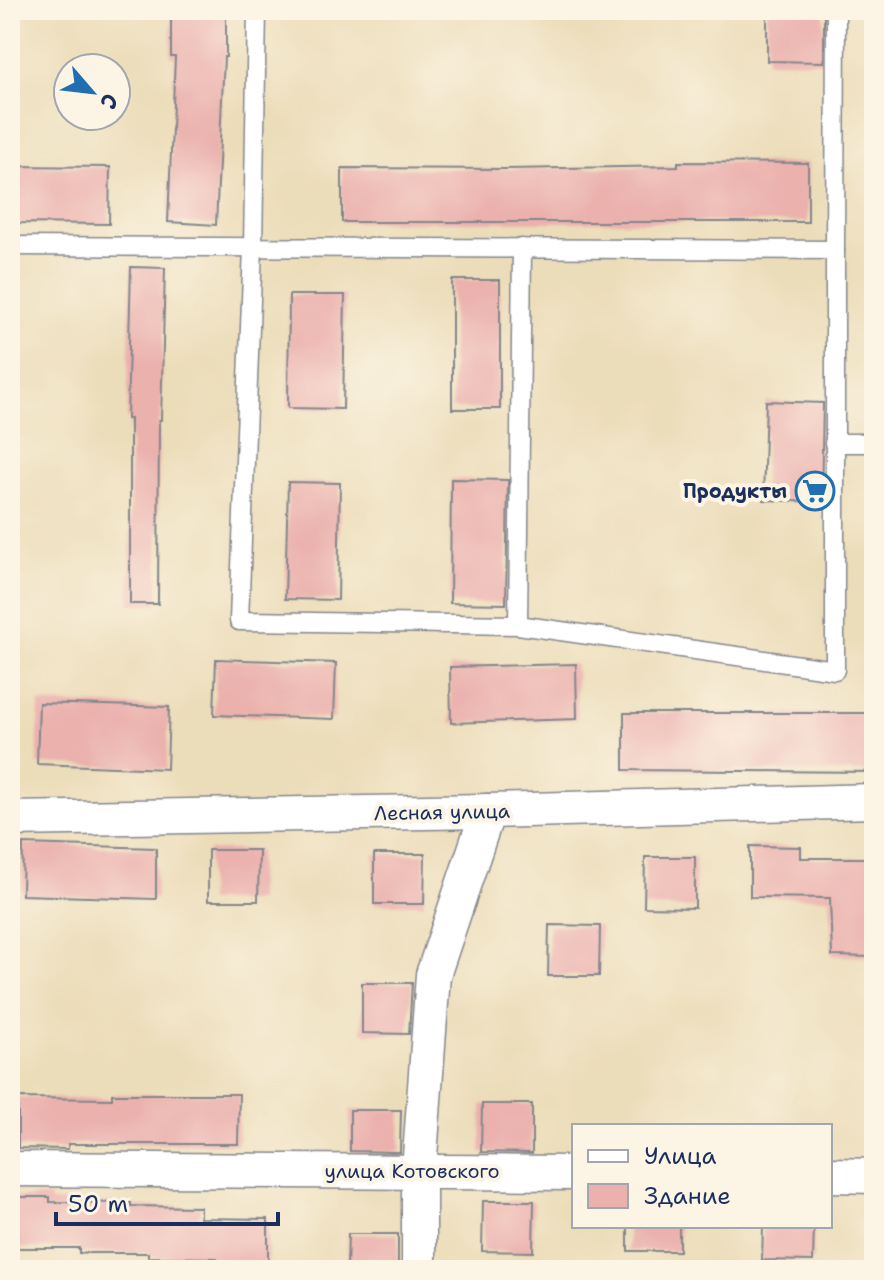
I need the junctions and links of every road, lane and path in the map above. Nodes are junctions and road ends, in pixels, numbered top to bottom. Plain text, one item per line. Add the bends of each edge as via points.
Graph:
1 (257, 10) edge
2 (836, 10) edge
3 (10, 246) edge
4 (253, 247) junction
5 (522, 248) junction
6 (835, 250) junction
7 (834, 443) junction
8 (874, 443) edge
9 (518, 625) junction
10 (874, 801) edge
11 (488, 811) junction
12 (10, 819) edge
13 (10, 1169) edge
14 (419, 1171) junction
15 (572, 1173) edge
16 (832, 1175) edge
17 (874, 1176) edge
18 (419, 1270) edge

1 - 4 lane
2 - 6 lane
3 - 4 lane
4 - 5 lane
4 - 9 lane via 239,621
5 - 6 lane
5 - 9 lane
6 - 7 lane
7 - 8 lane
7 - 9 lane via 835,670
10 - 11 street, Лесная улица
11 - 12 street, Лесная улица
11 - 14 street via 433,975
13 - 14 street, улица Котовского
14 - 15 street, улица Котовского
14 - 18 street
16 - 17 street

